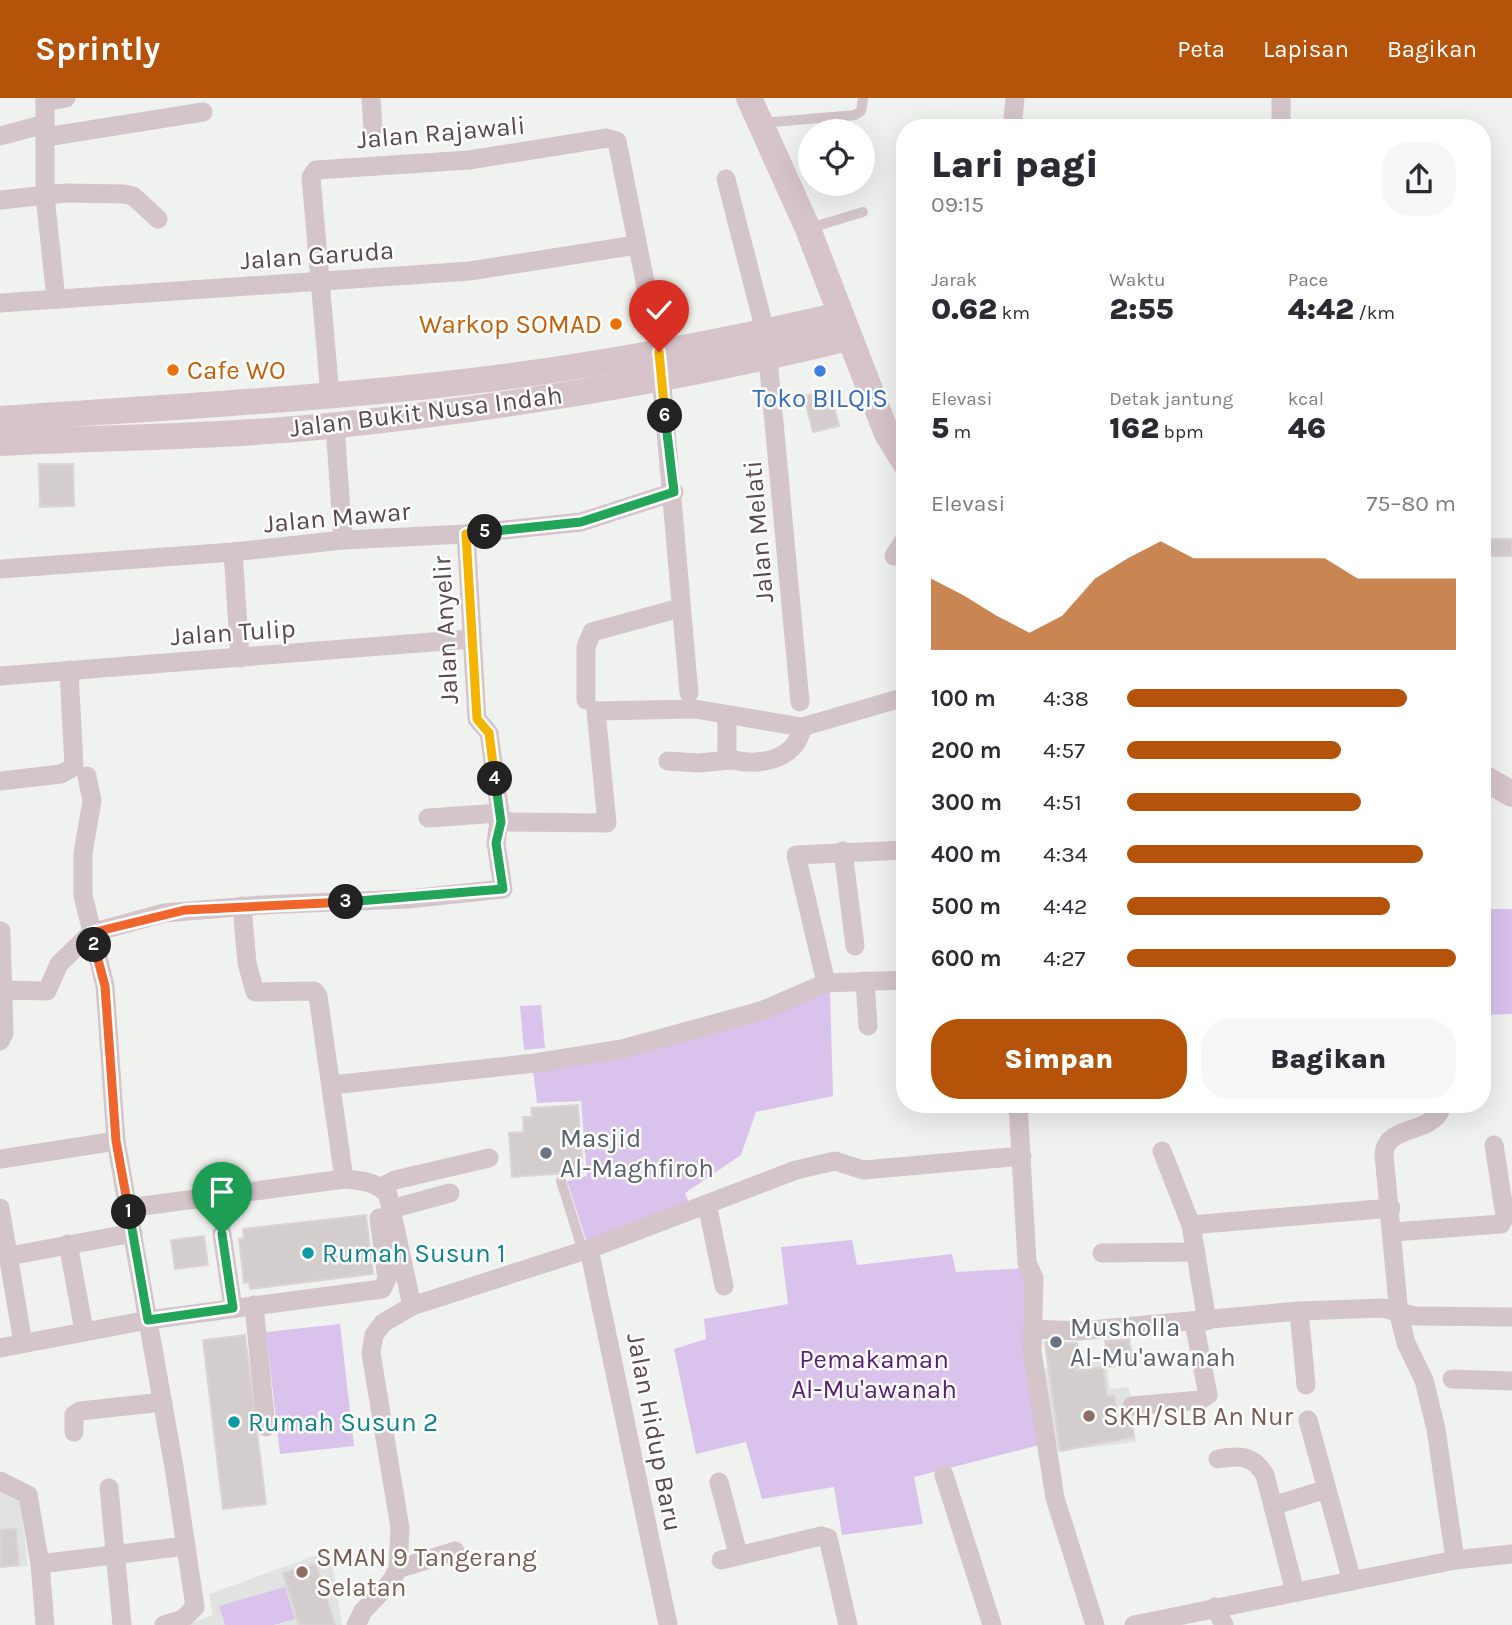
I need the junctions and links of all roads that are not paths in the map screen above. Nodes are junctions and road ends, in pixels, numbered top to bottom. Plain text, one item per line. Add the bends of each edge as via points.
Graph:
1 (66, 98) edge
2 (371, 98) edge
3 (749, 98) edge
4 (863, 98) edge
5 (1015, 98) edge
6 (1281, 98) edge
7 (45, 100) edge
8 (203, 113) dead end
9 (1013, 119) edge
10 (1281, 119) edge
11 (761, 123) junction
12 (373, 128) dead end
13 (45, 130) junction
14 (0, 136) edge
15 (726, 179) dead end
16 (45, 195) junction
17 (0, 200) edge
18 (863, 212) dead end
19 (159, 219) dead end
20 (808, 229) junction
21 (636, 245) junction
22 (321, 282) junction
23 (56, 299) junction
24 (0, 303) edge
25 (844, 326) junction
26 (765, 331) junction
27 (659, 352) junction
28 (768, 358) junction
29 (662, 379) junction
30 (330, 395) junction
31 (0, 419) edge
32 (335, 426) junction
33 (0, 443) edge
34 (896, 448) edge
35 (674, 492) junction
36 (466, 534) junction
37 (343, 540) junction
38 (233, 552) junction
39 (896, 553) edge
40 (894, 556) dead end
41 (0, 569) edge
42 (680, 608) junction
43 (470, 639) junction
44 (240, 658) junction
45 (69, 670) junction
46 (0, 676) edge
47 (689, 693) dead end
48 (586, 700) dead end
49 (896, 700) edge
50 (800, 702) dead end
51 (727, 715) junction
52 (802, 727) junction
53 (731, 760) junction
54 (668, 761) dead end
55 (80, 772) junction
56 (0, 782) edge
57 (1491, 782) edge
58 (1512, 794) edge
59 (500, 817) junction
60 (428, 818) dead end
61 (896, 850) edge
62 (843, 851) junction
63 (242, 906) junction
64 (1, 931) edge
65 (91, 933) junction
66 (855, 946) dead end
67 (896, 980) edge
68 (866, 981) junction
69 (826, 983) junction
70 (2, 990) junction
71 (868, 1026) dead end
72 (0, 1041) edge
73 (332, 1085) junction
74 (1019, 1113) edge
75 (1439, 1113) edge
76 (116, 1141) junction
77 (1494, 1145) dead end
78 (1162, 1151) dead end
79 (1022, 1156) junction
80 (489, 1158) dead end
81 (0, 1159) edge
82 (344, 1179) junction
83 (561, 1181) dead end
84 (382, 1187) junction
85 (450, 1194) dead end
86 (707, 1204) junction
87 (0, 1208) edge
88 (128, 1208) junction
89 (1391, 1208) junction
90 (385, 1214) junction
91 (1191, 1225) junction
92 (1393, 1232) junction
93 (133, 1233) junction
94 (222, 1234) dead end
95 (68, 1244) junction
96 (5, 1247) edge
97 (586, 1250) junction
98 (1196, 1252) junction
99 (1102, 1253) dead end
100 (724, 1286) dead end
101 (254, 1305) junction
102 (412, 1306) junction
103 (233, 1308) junction
104 (9, 1309) edge
105 (1299, 1311) junction
106 (1399, 1315) junction
107 (1512, 1317) edge
108 (148, 1320) junction
109 (1201, 1321) junction
110 (1032, 1329) junction
111 (84, 1330) junction
112 (23, 1343) junction
113 (0, 1348) edge
114 (1452, 1379) dead end
115 (1512, 1381) edge
116 (1306, 1385) dead end
117 (163, 1402) junction
118 (1132, 1406) dead end
119 (1308, 1420) dead end
120 (265, 1427) dead end
121 (74, 1432) dead end
122 (1218, 1459) dead end
123 (944, 1475) dead end
124 (0, 1480) edge
125 (719, 1482) dead end
126 (110, 1488) dead end
127 (1327, 1489) junction
128 (1282, 1503) dead end
129 (185, 1546) junction
130 (455, 1551) dead end
131 (116, 1554) junction
132 (1512, 1554) edge
133 (1455, 1560) junction
134 (40, 1564) junction
135 (398, 1569) junction
136 (1352, 1581) junction
137 (1295, 1592) junction
138 (1215, 1607) junction
139 (45, 1625) edge
140 (122, 1625) edge
141 (164, 1625) edge
142 (356, 1625) edge
143 (668, 1625) edge
144 (848, 1625) edge
145 (992, 1625) edge
146 (1095, 1625) edge
147 (1134, 1625) edge
148 (1224, 1625) edge

1 - 7 street
2 - 12 street
3 - 11 street
4 - 11 lane via 861,111 855,115
5 - 9 street
6 - 10 street
7 - 13 street
8 - 13 street
11 - 20 street
13 - 14 street
13 - 16 street
15 - 26 street
16 - 17 street
16 - 19 street via 124,194 133,196
16 - 23 street
18 - 20 lane
20 - 25 street
21 - 22 street, Jalan Garuda via 470,271
21 - 22 street, Jalan Rajawali via 617,141 607,138 469,160 321,168 313,173
21 - 27 street
22 - 23 street, Jalan Garuda
22 - 30 street
23 - 24 street, Jalan Garuda
25 - 26 street, Jalan Bukit Nusa Indah
25 - 28 street, Jalan Bukit Nusa Indah
25 - 34 street
26 - 27 street, Jalan Bukit Nusa Indah
27 - 29 street
27 - 30 street, Jalan Bukit Nusa Indah via 497,378
28 - 29 street, Jalan Bukit Nusa Indah
28 - 50 street, Jalan Melati
29 - 32 street, Jalan Bukit Nusa Indah via 485,408
29 - 35 street
30 - 31 street, Jalan Bukit Nusa Indah
32 - 33 street, Jalan Bukit Nusa Indah
32 - 37 street
35 - 36 street, Jalan Mawar via 581,522
35 - 42 street
36 - 37 street, Jalan Mawar
36 - 43 street, Jalan Anyelir
37 - 38 street, Jalan Mawar
38 - 41 street, Jalan Mawar
38 - 44 street
39 - 40 street
42 - 47 street
42 - 48 street via 592,632 586,647
43 - 44 street, Jalan Tulip
43 - 59 street, Jalan Anyelir via 477,719 489,733
44 - 45 street, Jalan Tulip
45 - 46 street, Jalan Tulip
45 - 55 street
49 - 52 street
51 - 52 street
51 - 53 street
51 - 59 street via 695,709 596,711 607,823
52 - 53 street via 788,754 774,759
53 - 54 street
55 - 56 street
55 - 65 street via 92,802 83,853 83,895
57 - 58 street
59 - 60 street
59 - 63 street, Jalan Anyelir via 496,843 505,885 500,890
61 - 62 street
62 - 66 street
62 - 69 street via 799,852 796,858
63 - 65 street via 164,913
63 - 73 street via 252,989 260,993 314,992 318,996
64 - 70 street
65 - 70 street via 59,964 47,991
65 - 76 street via 105,986
67 - 68 street
68 - 69 street
68 - 71 street
69 - 73 street via 761,1011 622,1049
70 - 72 street via 4,1033
73 - 82 street
74 - 79 street
75 - 89 street via 1391,1138 1385,1147
76 - 81 street
76 - 88 street
77 - 92 street via 1505,1216 1501,1224
78 - 91 street
79 - 86 street via 863,1170 835,1161 796,1170
79 - 110 street via 1027,1263 1034,1278
80 - 84 street
82 - 84 street
82 - 88 street
83 - 97 lane
84 - 90 street via 388,1195
85 - 90 street
86 - 97 street
86 - 100 street
87 - 96 street
88 - 93 street
89 - 91 street
89 - 92 street
90 - 101 street via 387,1279 382,1289
90 - 102 street
91 - 98 street
92 - 106 street
93 - 95 street
93 - 108 street
94 - 103 street
95 - 96 street
95 - 111 street
96 - 104 street
97 - 102 street
97 - 143 street, Jalan Hidup Baru
98 - 99 street
98 - 109 street
101 - 103 street
101 - 120 street
102 - 135 street via 383,1323 371,1343 400,1528
103 - 108 street
104 - 112 street
105 - 106 street via 1383,1308
105 - 109 street
105 - 116 street
106 - 107 street
106 - 133 street via 1406,1343 1424,1380 1436,1429
108 - 111 street
108 - 117 street
109 - 110 street via 1079,1331
109 - 118 street via 1208,1395 1200,1400
110 - 146 street via 1055,1498
111 - 112 street
112 - 113 street
114 - 115 street
117 - 121 street via 80,1411 74,1415
117 - 129 street
119 - 127 street
122 - 137 street via 1238,1455 1259,1464
123 - 145 street
124 - 134 street via 28,1495
125 - 144 street via 729,1557 828,1538
126 - 131 street
127 - 128 street
127 - 136 street
129 - 131 street
129 - 141 street via 195,1607 183,1619
130 - 135 street
131 - 134 street
131 - 140 street
132 - 133 street
133 - 136 street
134 - 139 street
135 - 142 street
136 - 137 street
137 - 138 street
138 - 147 street
138 - 148 street

